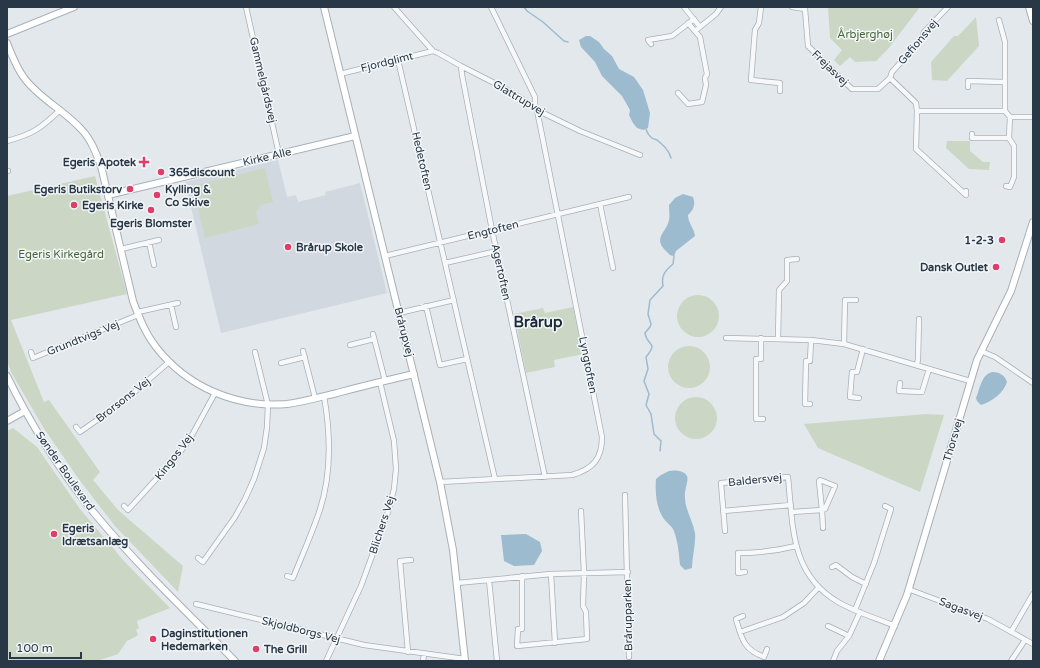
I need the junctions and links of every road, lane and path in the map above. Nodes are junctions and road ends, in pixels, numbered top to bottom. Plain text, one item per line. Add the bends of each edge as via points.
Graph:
1 (74, 7) edge
2 (246, 7) edge
3 (324, 7) edge
4 (394, 7) edge
5 (491, 7) edge
6 (684, 7) edge
7 (721, 7) edge
8 (761, 7) edge
9 (792, 7) edge
10 (948, 7) edge
11 (1029, 7) edge
12 (805, 8) edge
13 (694, 19) junction
14 (999, 20) dead end
15 (1033, 21) edge
16 (688, 23) junction
17 (700, 27) junction
18 (695, 31) junction
19 (7, 34) edge
20 (7, 43) edge
21 (651, 44) dead end
22 (433, 51) junction
23 (398, 60) junction
24 (461, 66) junction
25 (340, 74) junction
26 (890, 78) junction
27 (1004, 82) junction
28 (968, 87) dead end
29 (780, 91) dead end
30 (678, 93) dead end
31 (536, 109) junction
32 (60, 110) junction
33 (916, 111) junction
34 (1005, 111) junction
35 (1010, 117) junction
36 (1033, 117) edge
37 (972, 134) dead end
38 (355, 136) junction
39 (1009, 138) junction
40 (7, 141) edge
41 (279, 154) junction
42 (640, 155) dead end
43 (1006, 186) dead end
44 (966, 191) dead end
45 (108, 195) junction
46 (629, 197) dead end
47 (600, 204) junction
48 (558, 214) junction
49 (1033, 222) edge
50 (492, 230) junction
51 (159, 240) dead end
52 (149, 242) junction
53 (441, 242) junction
54 (121, 249) junction
55 (497, 251) junction
56 (385, 256) junction
57 (797, 259) dead end
58 (446, 263) junction
59 (154, 265) dead end
60 (613, 268) dead end
61 (454, 300) junction
62 (856, 300) dead end
63 (178, 303) dead end
64 (171, 305) junction
65 (426, 306) junction
66 (399, 313) junction
67 (138, 314) junction
68 (920, 319) dead end
69 (176, 327) dead end
70 (726, 338) dead end
71 (761, 338) junction
72 (778, 339) junction
73 (811, 340) junction
74 (844, 344) junction
75 (350, 345) dead end
76 (863, 349) junction
77 (303, 351) dead end
78 (981, 351) junction
79 (31, 352) dead end
80 (255, 352) dead end
81 (305, 357) junction
82 (467, 359) junction
83 (169, 362) junction
84 (281, 363) dead end
85 (917, 365) junction
86 (929, 369) junction
87 (414, 374) junction
88 (7, 376) edge
89 (970, 381) junction
90 (382, 382) junction
91 (900, 383) dead end
92 (1033, 383) edge
93 (215, 393) junction
94 (324, 396) junction
95 (315, 398) junction
96 (859, 398) dead end
97 (810, 404) dead end
98 (268, 405) junction
99 (25, 411) junction
100 (763, 419) dead end
101 (7, 421) edge
102 (76, 427) dead end
103 (545, 477) junction
104 (495, 479) junction
105 (440, 482) junction
106 (625, 495) dead end
107 (791, 505) junction
108 (124, 506) dead end
109 (885, 506) dead end
110 (822, 510) junction
111 (581, 511) dead end
112 (723, 511) junction
113 (792, 512) junction
114 (823, 528) dead end
115 (725, 531) dead end
116 (796, 546) junction
117 (198, 558) dead end
118 (412, 560) dead end
119 (832, 567) dead end
120 (628, 572) junction
121 (745, 572) dead end
122 (584, 573) junction
123 (551, 574) junction
124 (287, 576) dead end
125 (522, 576) junction
126 (489, 580) junction
127 (457, 583) junction
128 (866, 584) junction
129 (819, 587) junction
130 (908, 589) junction
131 (1033, 594) edge
132 (196, 604) dead end
133 (858, 611) junction
134 (743, 616) dead end
135 (828, 626) dead end
136 (895, 626) junction
137 (740, 632) junction
138 (1011, 632) junction
139 (849, 636) junction
140 (336, 639) junction
141 (1025, 640) junction
142 (555, 643) junction
143 (1033, 644) edge
144 (767, 649) dead end
145 (408, 652) junction
146 (424, 654) junction
147 (629, 657) dead end
148 (465, 660) edge
149 (235, 661) edge
150 (326, 661) edge
151 (422, 661) edge
152 (497, 661) edge
153 (833, 661) edge
154 (879, 661) edge
155 (1011, 661) edge

1 - 19 street
2 - 41 street, Gammelgårdsvej
3 - 25 street, Brårupvej
4 - 22 street, Glattrupvej
5 - 31 street, Lyngtoften via 535,97
6 - 13 street
7 - 17 street
8 - 29 street via 759,23 755,30 751,80 780,83
9 - 12 street
10 - 26 street, Gefionsvej via 924,32 922,39 892,72
11 - 15 street
12 - 26 street, Frejasvej via 808,46 852,89 878,89
13 - 16 street
13 - 17 street
14 - 27 street via 1005,42
16 - 18 street
16 - 21 street via 672,36 648,40
17 - 18 street
18 - 30 street via 700,37 707,74 702,102 688,104
20 - 32 street via 24,79
22 - 23 street, Fjordglimt
22 - 24 street, Glattrupvej
23 - 25 street, Fjordglimt
23 - 53 street, Hedetoften
24 - 31 street, Glattrupvej via 506,89
24 - 50 street, Agertoften
25 - 38 street, Brårupvej
26 - 33 street via 916,103
27 - 28 street via 968,81
27 - 34 street
31 - 42 street, Glattrupvej via 580,131
31 - 48 street, Lyngtoften
32 - 40 street via 36,131
32 - 45 street via 90,140 101,166
33 - 34 street
33 - 44 street via 916,149 966,195
34 - 35 street
35 - 36 street
35 - 39 street
37 - 39 street via 972,138
38 - 41 street, Kirke Alle
38 - 56 street, Brårupvej
39 - 43 street via 1014,146 1014,177 1010,187
41 - 45 street, Kirke Alle
45 - 54 street
46 - 47 street, Engtoften
47 - 48 street, Engtoften
47 - 60 street
48 - 50 street, Engtoften
48 - 103 street, Lyngtoften via 602,447 595,462 581,472
49 - 78 street, Thorsvej via 1011,291
50 - 53 street, Engtoften
50 - 55 street, Agertoften
51 - 52 street
52 - 54 street
52 - 59 street
53 - 56 street, Engtoften
53 - 58 street, Hedetoften
54 - 67 street
55 - 58 street
55 - 103 street, Agertoften
56 - 66 street, Brårupvej
57 - 72 street via 787,260 787,281 779,290
58 - 61 street, Hedetoften
61 - 65 street
61 - 82 street, Hedetoften
62 - 74 street via 845,300
63 - 64 street
64 - 67 street
64 - 69 street
65 - 66 street
65 - 82 street via 440,365
66 - 87 street, Brårupvej
67 - 79 street, Grundtvigs Vej via 33,358
67 - 83 street via 156,347
68 - 85 street
70 - 71 street
71 - 72 street
71 - 100 street via 761,359 756,359 756,419
72 - 73 street
73 - 74 street
73 - 97 street via 810,361 806,361 805,404
74 - 76 street
75 - 90 street, Blichers Vej via 374,337
76 - 85 street
76 - 96 street via 857,372 852,372 850,397
77 - 81 street
78 - 89 street, Thorsvej
78 - 92 street via 995,357
80 - 98 street
81 - 84 street
81 - 95 street
82 - 104 street, Hedetoften
83 - 93 street via 190,380
83 - 102 street, Brorsons Vej via 124,401 80,432
85 - 86 street
86 - 89 street
86 - 91 street via 922,392 899,391
87 - 90 street
87 - 105 street, Brårupvej
88 - 99 street, Sønder Boulevard
89 - 130 street, Thorsvej
90 - 94 street
90 - 140 street, Blichers Vej via 394,441 394,489 361,586
93 - 98 street via 247,403
93 - 108 street, Kingos Vej via 178,456 128,510
94 - 95 street
94 - 124 street via 329,438 324,495 318,517 293,578
95 - 98 street
98 - 117 street via 264,448 245,499 203,562
99 - 101 street
99 - 149 street, Sønder Boulevard via 50,452 95,513 124,547
103 - 104 street, Lyngtoften
104 - 105 street, Lyngtoften
105 - 127 street, Brårupvej via 450,528
106 - 120 street, Brårupparken
107 - 112 street
107 - 112 street, Baldersvej via 788,476 721,483
107 - 113 street, Baldersvej
109 - 128 street via 891,509
110 - 110 street via 819,481 820,480 835,486 825,509
110 - 113 street
110 - 114 street
111 - 122 street
112 - 115 street, Baldersvej
113 - 116 street, Baldersvej
116 - 121 street via 764,552 738,553 738,573
116 - 129 street, Baldersvej via 804,568
118 - 145 street via 400,561
119 - 128 street via 836,565
120 - 122 street, Brårupparken
120 - 147 street, Brårupparken
122 - 123 street, Brårupparken
122 - 142 street via 583,606 586,612 587,639
123 - 125 street, Brårupparken
123 - 142 street
125 - 126 street, Brårupparken
125 - 142 street via 522,629 518,629 517,646
126 - 127 street, Brårupparken
126 - 152 street
127 - 148 street, Brårupvej
128 - 133 street
129 - 133 street, Baldersvej via 839,602
129 - 137 street via 804,603 783,617
130 - 136 street, Thorsvej
130 - 138 street, Sagasvej via 988,619
131 - 138 street
132 - 140 street, Skjoldborgs Vej
133 - 136 street, Baldersvej
133 - 139 street
134 - 137 street via 736,619
135 - 139 street
136 - 154 street, Thorsvej
137 - 144 street via 744,644 754,653 764,657
138 - 141 street, Sagasvej
139 - 153 street via 837,651
140 - 145 street, Skjoldborgs Vej
140 - 150 street, Blichers Vej
141 - 143 street, Sagasvej
141 - 155 street
145 - 146 street, Skjoldborgs Vej
146 - 148 street, Skjoldborgs Vej
146 - 151 street

